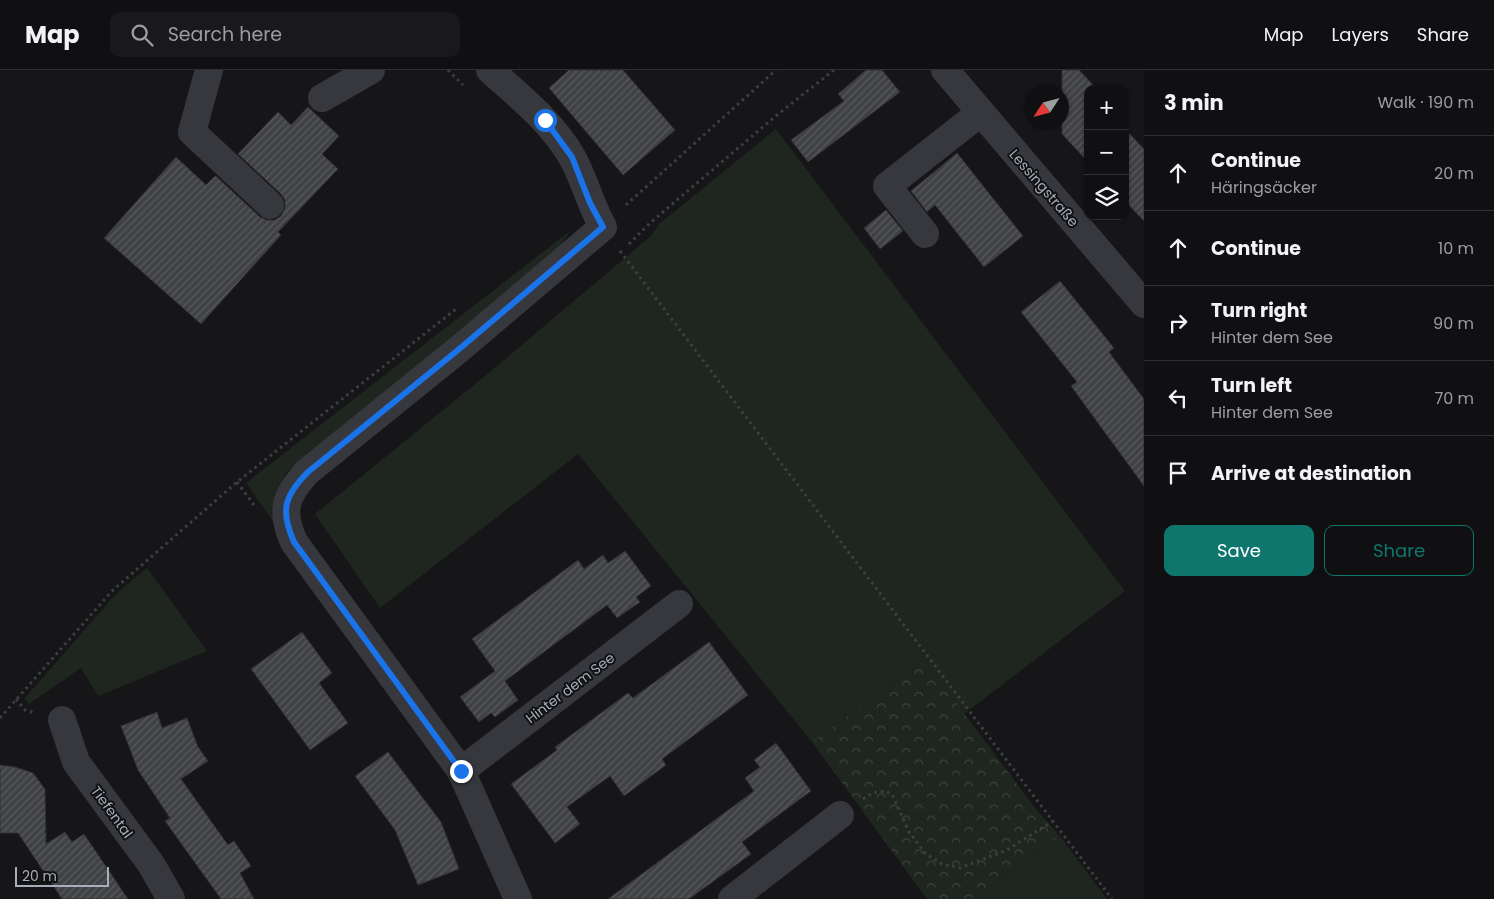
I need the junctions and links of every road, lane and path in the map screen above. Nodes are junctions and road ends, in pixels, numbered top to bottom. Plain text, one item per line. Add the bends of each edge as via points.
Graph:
1 (209, 70) edge
2 (371, 70) edge
3 (490, 70) edge
4 (776, 70) edge
5 (945, 70) edge
6 (322, 98) dead end
7 (980, 113) junction
8 (270, 206) dead end
9 (603, 227) junction
10 (925, 234) dead end
11 (1144, 304) edge
12 (679, 604) dead end
13 (62, 720) dead end
14 (461, 771) junction
15 (840, 815) joint
16 (1053, 821) junction
17 (171, 899) edge
18 (518, 899) edge
19 (732, 899) edge
20 (1112, 899) edge

1 - 8 street via 192,132
2 - 6 street
3 - 9 street via 545,120 572,157
4 - 9 path
5 - 7 street, Lessingstraße
7 - 10 street via 887,186
7 - 11 street, Lessingstraße
9 - 14 street via 308,472 293,487 287,499 288,528 294,542
9 - 16 path
12 - 14 street, Hinter dem See
13 - 17 street, Tiefental via 76,762 151,864
14 - 18 street
15 - 16 path via 863,798 884,790 892,794 909,832 925,853 942,864 960,868 1006,850
15 - 19 street
16 - 20 path

